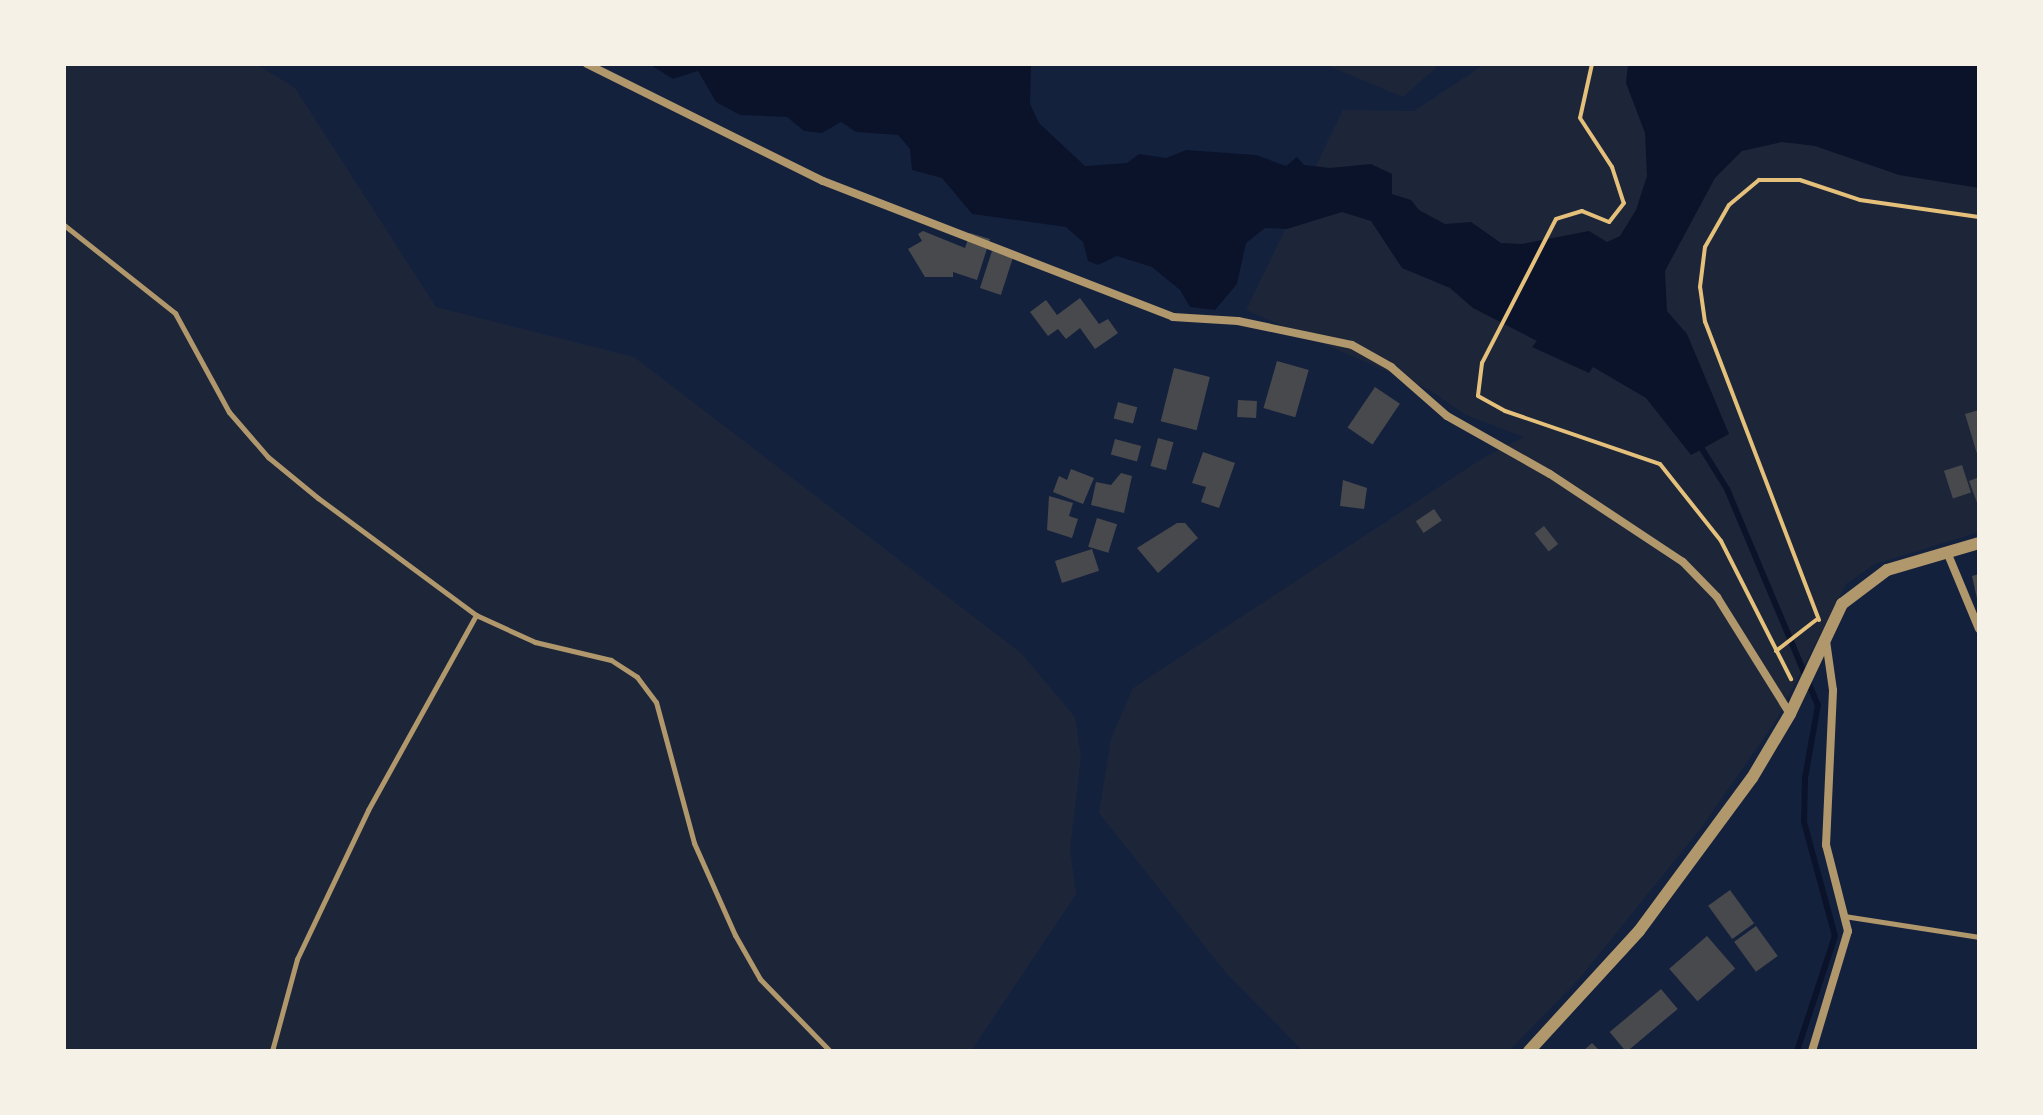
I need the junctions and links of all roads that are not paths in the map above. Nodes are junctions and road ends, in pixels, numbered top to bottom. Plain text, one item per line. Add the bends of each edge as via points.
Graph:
1 (587, 64) edge
2 (64, 225) edge
3 (1979, 543) edge
4 (1947, 552) junction
5 (476, 615) junction
6 (1979, 629) edge
7 (1826, 640) junction
8 (1790, 714) junction
9 (1844, 916) junction
10 (1979, 937) edge
11 (272, 1051) edge
12 (830, 1051) edge
13 (1529, 1051) edge
14 (1812, 1051) edge

1 - 8 street via 823,181 1173,317 1238,321 1352,345 1391,367 1447,416 1550,474 1683,562 1717,597
2 - 5 lane via 175,313 229,412 268,457
3 - 4 street
4 - 6 street
4 - 7 street via 1868,581 1842,604
5 - 11 lane via 368,810 316,918 297,959
5 - 12 lane via 535,642 611,660 637,677 656,702 694,843 735,935 760,979
7 - 8 street
7 - 9 street via 1833,690 1826,845
8 - 13 street via 1752,778 1639,931
9 - 10 lane
9 - 14 street via 1848,931

